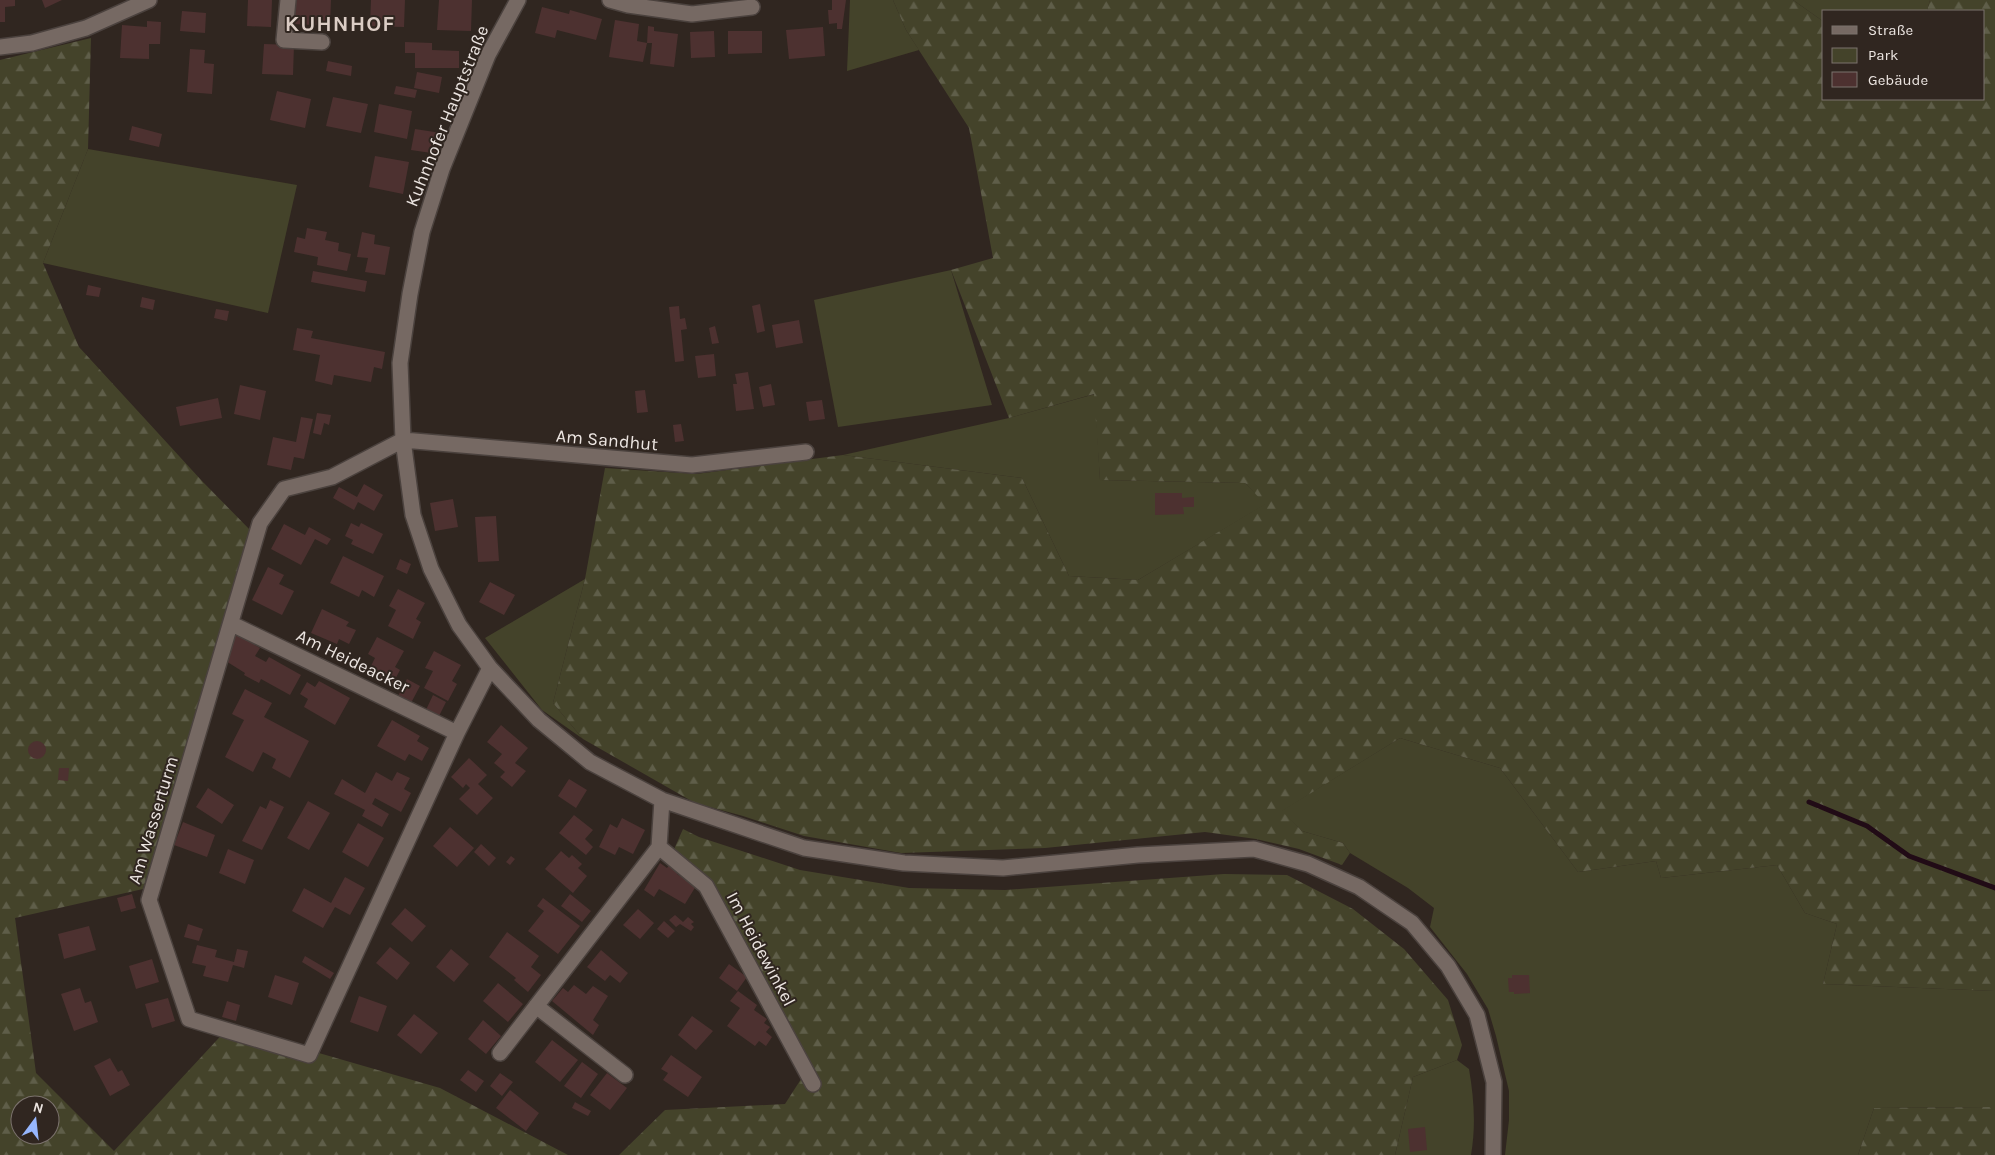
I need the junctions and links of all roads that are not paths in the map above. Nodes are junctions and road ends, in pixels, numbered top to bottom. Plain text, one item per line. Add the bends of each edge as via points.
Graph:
1 (148, 0) edge
2 (288, 0) edge
3 (518, 0) edge
4 (610, 0) edge
5 (752, 7) dead end
6 (322, 42) dead end
7 (0, 47) edge
8 (403, 440) junction
9 (806, 452) dead end
10 (232, 624) junction
11 (490, 668) junction
12 (458, 733) junction
13 (662, 800) junction
14 (658, 847) junction
15 (536, 1006) junction
16 (500, 1053) dead end
17 (625, 1075) dead end
18 (813, 1084) dead end
19 (1493, 1155) edge

1 - 7 street via 86,28 32,43
2 - 6 street via 284,40
3 - 8 street, Kuhnhofer Hauptstraße via 488,55 442,169 422,232 400,363
4 - 5 street via 692,14
8 - 9 street, Am Sandhut via 692,465
8 - 10 street, Am Wasserturm via 332,477 284,489 260,523
8 - 11 street, Kuhnhofer Hauptstraße via 413,516 432,569 459,624
10 - 12 street, Am Heideacker
10 - 12 street, Am Wasserturm via 149,900 189,1019 309,1055
11 - 12 street, Am Wasserturm
11 - 13 street, Kuhnhofer Hauptstraße via 539,720 590,762
13 - 14 street
13 - 19 street, Kuhnhofer Hauptstraße via 804,848 904,863 1002,868 1138,854 1254,849 1308,864 1351,884 1412,923 1448,966 1477,1015 1494,1082
14 - 15 street
14 - 18 street, Im Heidewinkel via 706,886
15 - 16 street
15 - 17 street

